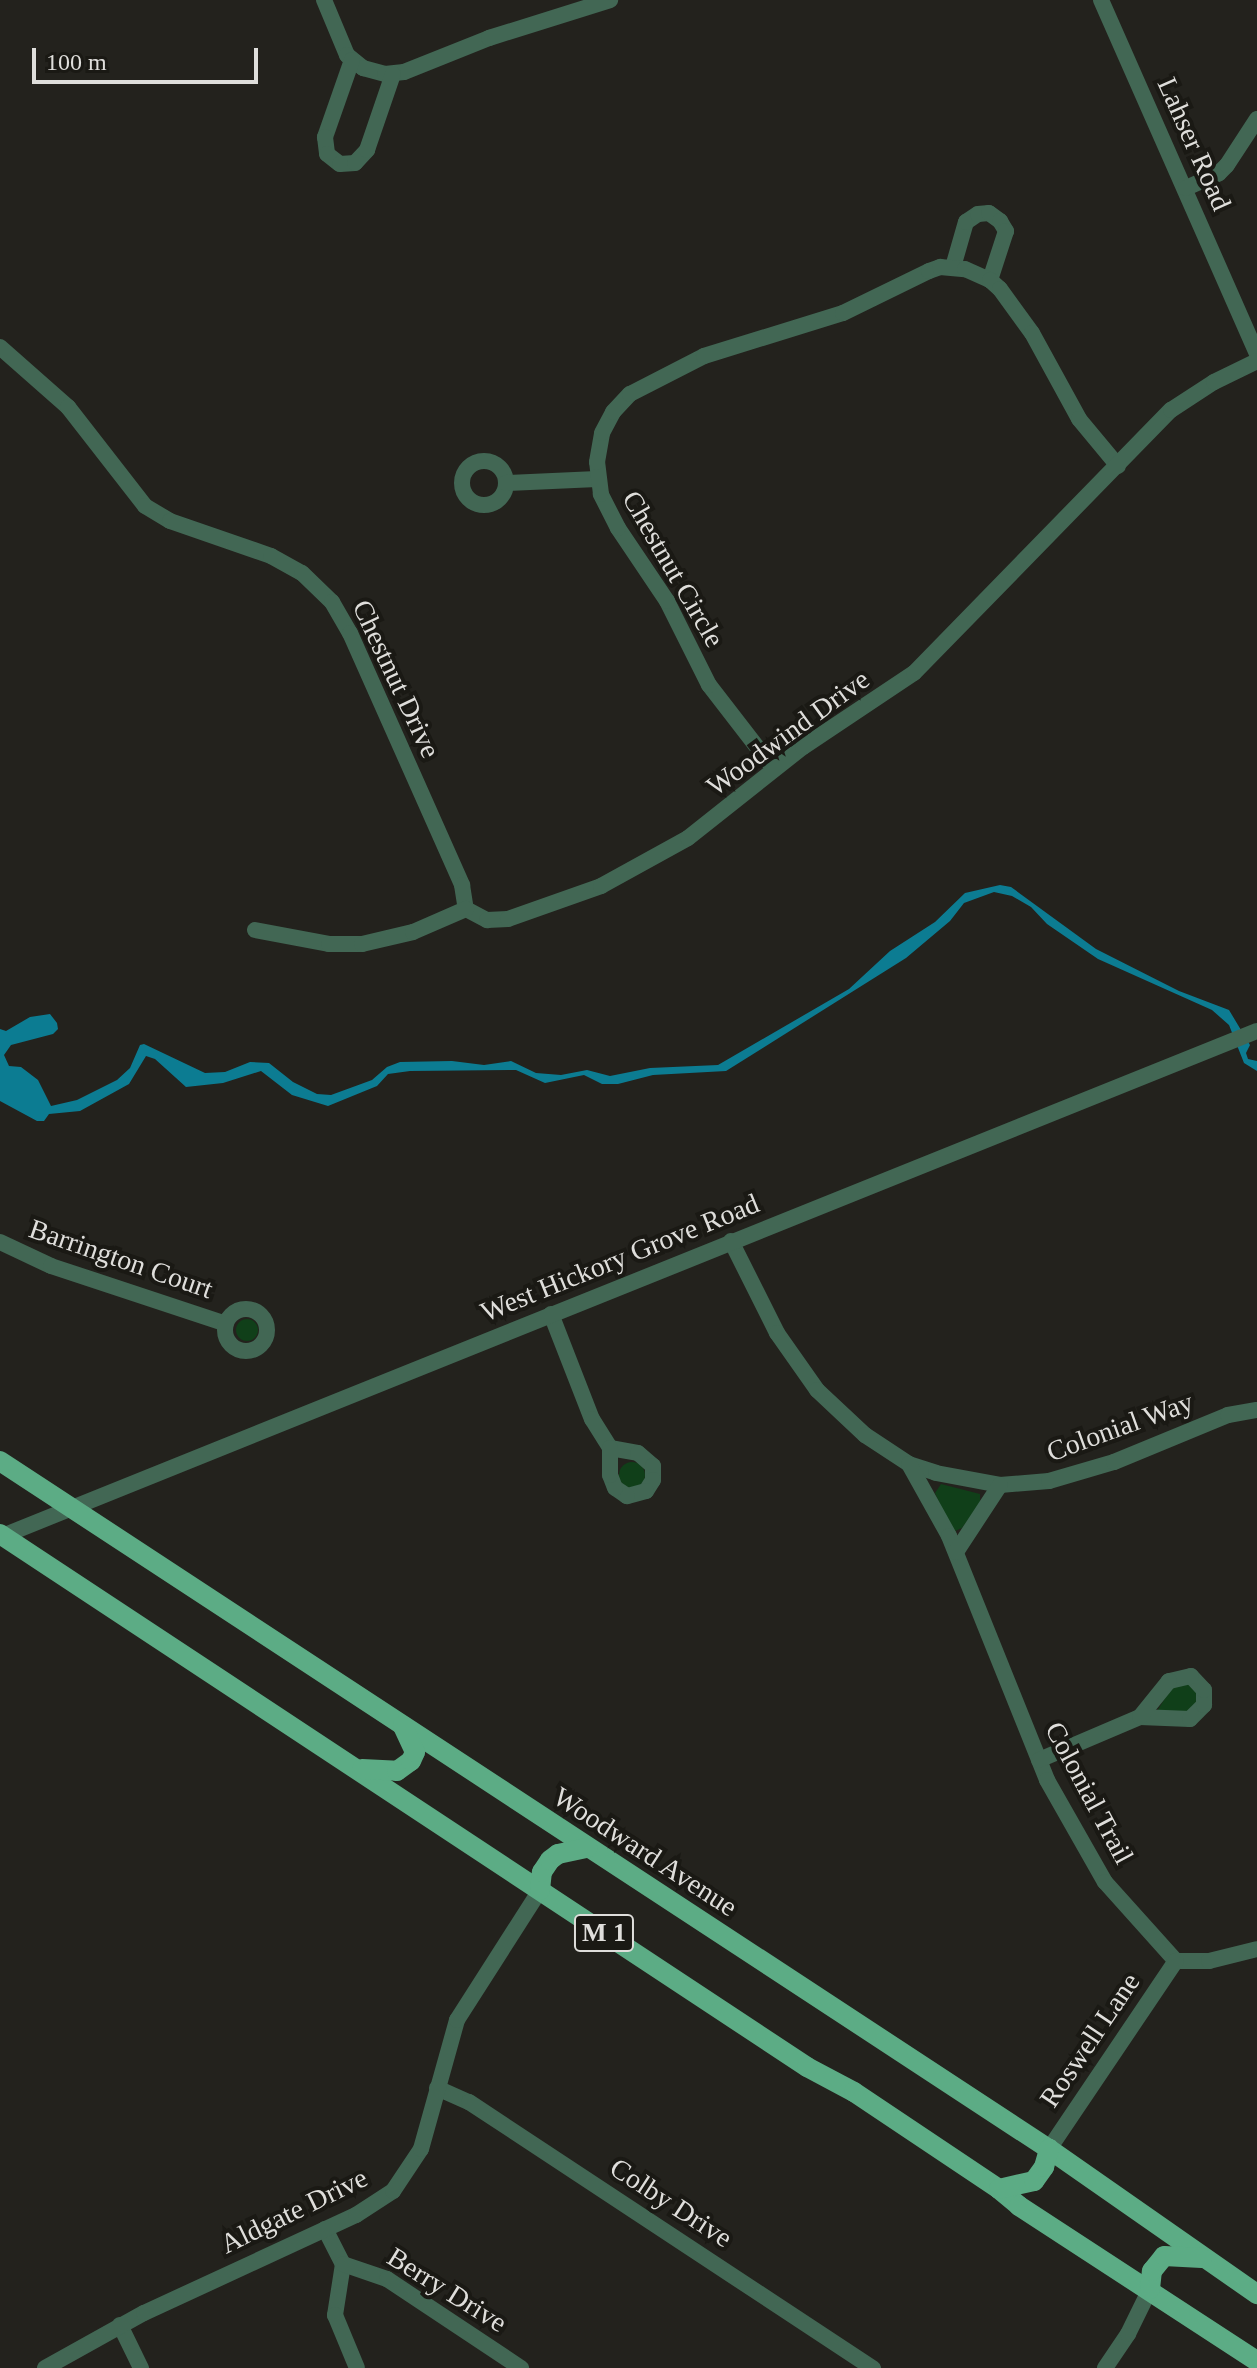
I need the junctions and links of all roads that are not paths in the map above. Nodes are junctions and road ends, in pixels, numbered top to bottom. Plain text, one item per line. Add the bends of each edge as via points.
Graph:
1 (324, 0) edge
2 (610, 0) edge
3 (1101, 0) edge
4 (352, 60) junction
5 (393, 74) junction
6 (1257, 119) edge
7 (1186, 188) junction
8 (953, 267) junction
9 (990, 280) junction
10 (0, 347) edge
11 (1257, 353) edge
12 (1257, 361) edge
13 (1118, 466) junction
14 (597, 479) junction
15 (506, 483) dead end
16 (774, 769) junction
17 (466, 909) junction
18 (255, 930) dead end
19 (1252, 1033) edge
20 (731, 1241) junction
21 (0, 1242) edge
22 (551, 1314) junction
23 (226, 1324) dead end
24 (1257, 1410) edge
25 (610, 1448) dead end
26 (0, 1461) edge
27 (909, 1464) junction
28 (1000, 1485) junction
29 (72, 1508) junction
30 (1, 1535) edge
31 (956, 1552) junction
32 (1140, 1717) dead end
33 (402, 1724) junction
34 (1039, 1760) junction
35 (358, 1768) junction
36 (587, 1848) junction
37 (540, 1890) junction
38 (1257, 1949) edge
39 (1176, 1961) junction
40 (437, 2088) junction
41 (1049, 2149) junction
42 (999, 2189) junction
43 (325, 2229) junction
44 (1202, 2258) junction
45 (343, 2264) junction
46 (1150, 2289) junction
47 (1257, 2294) edge
48 (120, 2325) junction
49 (1257, 2361) edge
50 (45, 2368) edge
51 (141, 2368) edge
52 (357, 2368) edge
53 (521, 2368) edge
54 (873, 2368) edge
55 (1105, 2368) edge

1 - 4 street via 339,42
2 - 5 street
3 - 7 street, Lahser Road
4 - 5 street
4 - 5 street via 325,137 327,154 340,164 355,163 367,150
6 - 7 street via 1227,165
7 - 11 street, Lahser Road
8 - 9 street
8 - 9 street via 966,222 989,213 1006,231
8 - 14 street, Chestnut Circle via 929,271 827,319 704,356 642,386 607,421
9 - 13 street via 1032,333 1079,419
10 - 17 street, Chestnut Drive via 68,407 145,506 170,521 271,556 302,573 332,602 462,885
12 - 13 street, Woodwind Drive via 1179,403
13 - 16 street, Woodwind Drive via 920,668
14 - 15 street
14 - 16 street, Chestnut Circle via 608,510 667,601 709,685
16 - 17 street, Woodwind Drive via 688,838 601,886 503,920 487,920
17 - 18 street via 413,932 362,944 329,944
19 - 20 street, West Hickory Grove Road
20 - 22 street, West Hickory Grove Road
20 - 27 street, Colonial Way via 805,1376 865,1435
21 - 23 street, Barrington Court via 51,1266
22 - 25 street via 592,1419
22 - 29 street, West Hickory Grove Road
24 - 28 street, Colonial Way via 1212,1421 1074,1475
26 - 29 main road, Woodward Avenue / M 1
27 - 28 street, Colonial Way
27 - 31 street, Colonial Trail
28 - 31 street
29 - 30 street, West Hickory Grove Road
29 - 33 main road, Woodward Avenue / M 1
30 - 35 main road, M 1
31 - 34 street, Colonial Trail
32 - 34 street
33 - 35 main road via 415,1752 405,1768
33 - 36 main road, Woodward Avenue / M 1
34 - 39 street, Colonial Trail via 1095,1867
35 - 37 main road, M 1
36 - 37 main road via 550,1860
36 - 41 main road, Woodward Avenue / M 1
37 - 40 street, Aldgate Drive via 466,2002
37 - 42 main road, M 1
38 - 39 street via 1209,1961
39 - 41 street, Roswell Lane
40 - 43 street, Aldgate Drive via 421,2149 405,2177 377,2202
40 - 54 street, Colby Drive via 469,2102
41 - 42 main road via 1034,2181
41 - 44 main road, Woodward Avenue / M 1
42 - 46 main road, M 1
43 - 45 street
43 - 48 street, Aldgate Drive
44 - 46 main road via 1164,2256 1152,2271
44 - 47 main road, Woodward Avenue / M 1
45 - 52 street via 335,2315
45 - 53 street, Berry Drive via 387,2279
46 - 49 main road, M 1
46 - 55 street
48 - 50 street, Aldgate Drive
48 - 51 street

